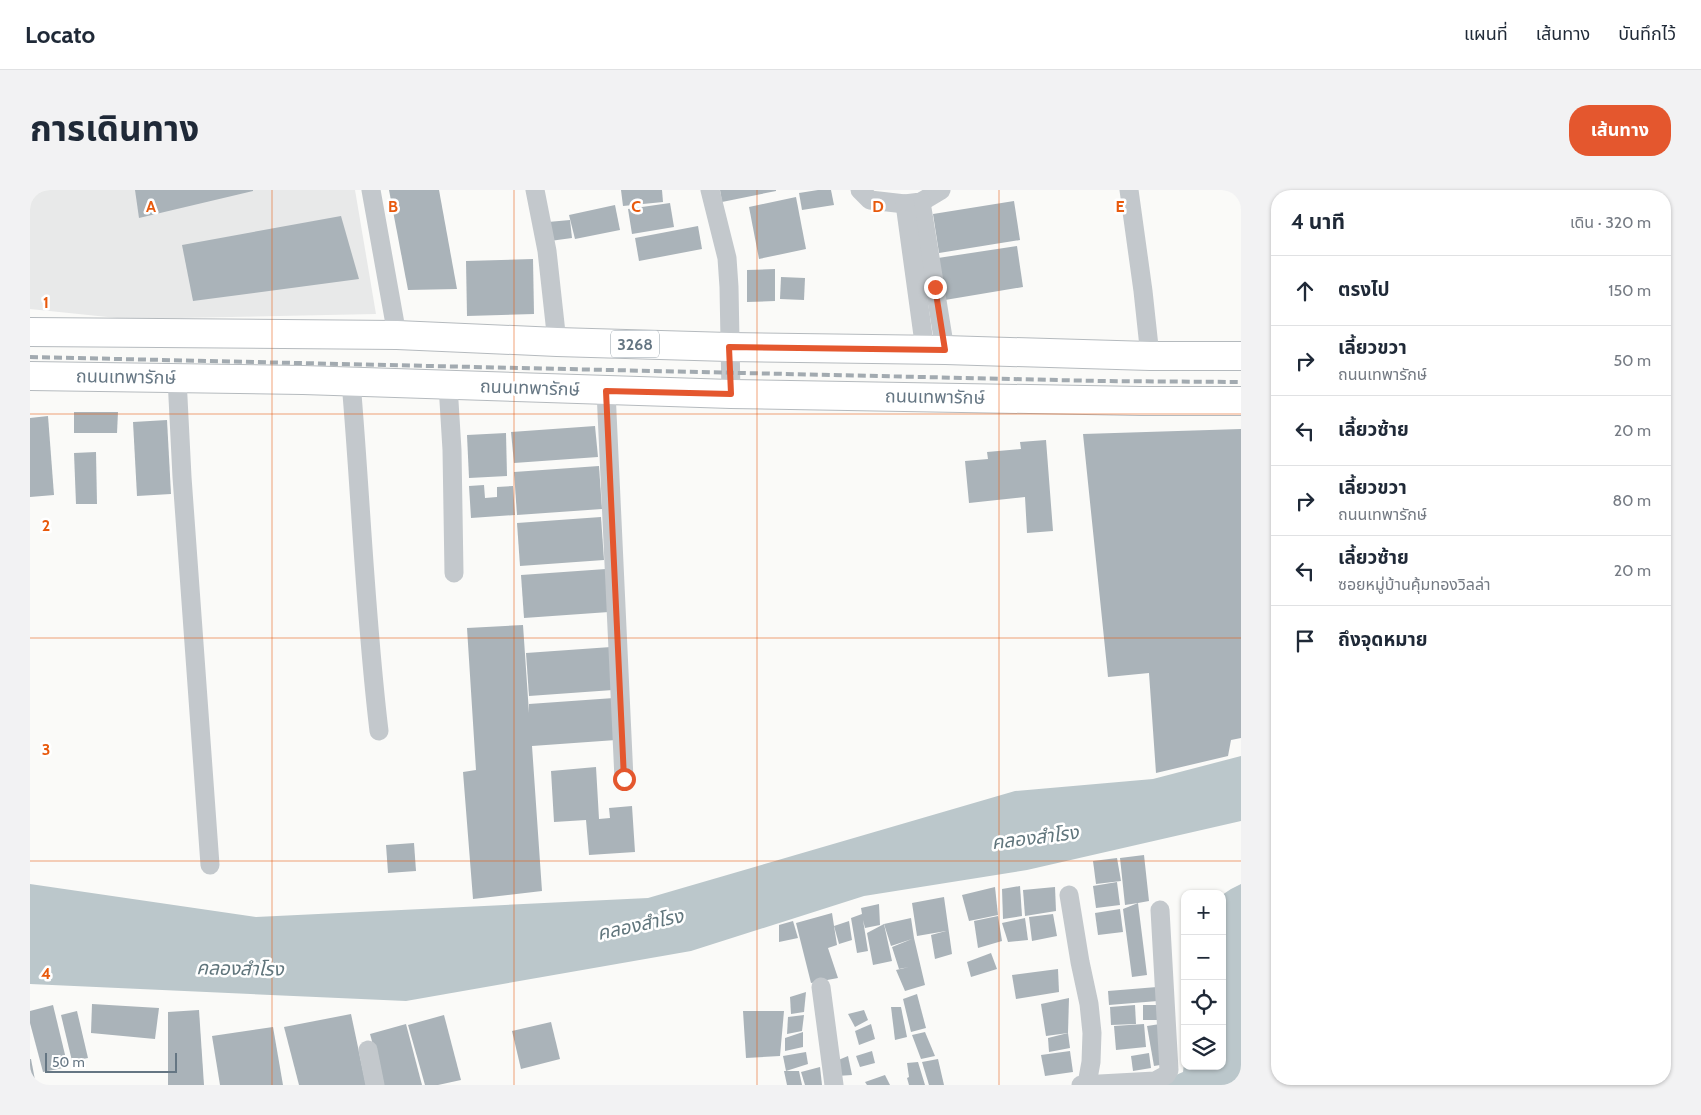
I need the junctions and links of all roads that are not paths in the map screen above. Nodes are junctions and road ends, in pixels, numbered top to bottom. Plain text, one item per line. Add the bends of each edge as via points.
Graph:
1 (371, 190) edge
2 (535, 190) edge
3 (710, 190) edge
4 (860, 190) edge
5 (941, 190) edge
6 (1129, 190) edge
7 (913, 203) junction
8 (30, 332) edge
9 (397, 336) junction
10 (557, 342) junction
11 (729, 347) junction
12 (935, 350) junction
13 (1150, 356) junction
14 (1241, 356) edge
15 (30, 376) edge
16 (177, 378) junction
17 (351, 382) junction
18 (448, 385) junction
19 (606, 391) junction
20 (731, 394) junction
21 (1241, 400) edge
22 (454, 573) dead end
23 (379, 730) dead end
24 (624, 779) dead end
25 (210, 865) dead end
26 (1069, 895) dead end
27 (1160, 910) dead end
28 (820, 987) dead end
29 (368, 1050) dead end
30 (1084, 1084) edge
31 (376, 1085) edge
32 (834, 1085) edge

1 - 9 street
2 - 10 street via 547,251
3 - 11 street via 726,258
4 - 7 street via 870,200
5 - 7 street
6 - 13 street
7 - 12 street
8 - 9 main road, 3268
9 - 10 main road, 3268
10 - 11 main road, 3268
11 - 12 main road, 3268
11 - 20 street
12 - 13 main road, 3268
13 - 14 main road, 3268
15 - 16 main road, ถนนเทพารักษ์
16 - 17 main road, ถนนเทพารักษ์
16 - 25 street
17 - 18 main road, ถนนเทพารักษ์
17 - 23 street via 370,664
18 - 19 main road, ถนนเทพารักษ์
18 - 22 street
19 - 20 main road, ถนนเทพารักษ์
19 - 24 street
20 - 21 main road, ถนนเทพารักษ์
26 - 30 street via 1092,1033 1091,1062
27 - 30 street via 1169,1070 1162,1079 1155,1081
28 - 32 street
29 - 31 street

